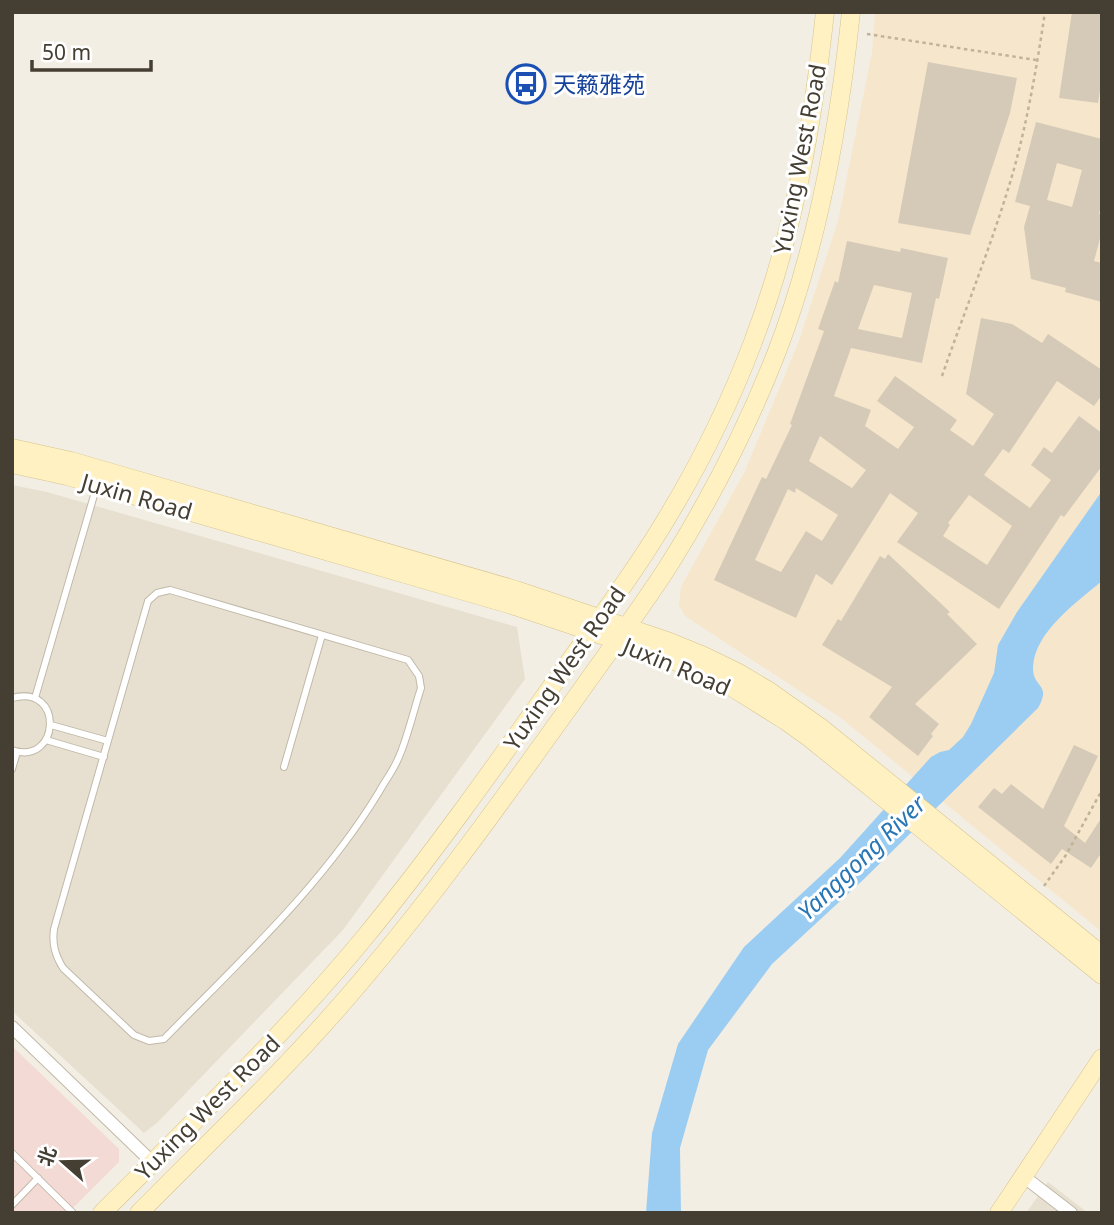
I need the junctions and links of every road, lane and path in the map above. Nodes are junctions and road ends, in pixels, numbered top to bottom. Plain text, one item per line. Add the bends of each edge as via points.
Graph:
1 (825, 12) edge
2 (851, 12) edge
3 (1045, 12) edge
4 (849, 32) junction
5 (1037, 61) junction
6 (942, 376) dead end
7 (12, 448) edge
8 (12, 464) edge
9 (97, 484) junction
10 (596, 624) junction
11 (622, 633) junction
12 (323, 635) junction
13 (12, 698) edge
14 (35, 698) junction
15 (51, 725) junction
16 (46, 740) junction
17 (108, 741) junction
18 (15, 751) edge
19 (104, 757) junction
20 (284, 767) dead end
21 (12, 769) edge
22 (1102, 790) edge
23 (937, 831) junction
24 (1034, 901) junction
25 (1102, 955) edge
26 (1102, 975) edge
27 (12, 1027) edge
28 (1102, 1058) edge
29 (12, 1153) edge
30 (152, 1163) junction
31 (1023, 1176) junction
32 (38, 1178) junction
33 (12, 1205) edge
34 (73, 1213) edge
35 (102, 1213) edge
36 (139, 1213) edge
37 (999, 1213) edge
38 (1071, 1213) edge

1 - 10 main road, Yuxing West Road via 794,200 752,343 693,472
2 - 4 main road, Yuxing West Road
3 - 5 path
4 - 5 path
4 - 11 main road, Yuxing West Road via 820,206 777,352 716,484
5 - 6 path via 1010,182
7 - 10 main road, Juxin Road via 84,464 451,571
8 - 9 main road, Juxin Road
9 - 10 main road, Juxin Road
9 - 14 lane
10 - 11 main road, Juxin Road
10 - 30 main road, Yuxing West Road via 453,824 364,938 270,1044
11 - 23 main road, Juxin Road via 670,642 769,691 820,727
11 - 36 main road, Yuxing West Road via 474,839 384,954 289,1062
12 - 17 lane via 170,590 157,593 148,601
12 - 19 lane via 408,660 416,670 421,688 398,758 318,877 164,1039 157,1041 134,1035 63,968 55,954 54,929
12 - 20 lane
13 - 14 lane
14 - 15 lane via 47,709
15 - 16 lane
15 - 17 lane
16 - 18 lane via 33,750
16 - 19 lane
17 - 19 lane
18 - 21 lane
22 - 24 path
23 - 24 main road, Juxin Road
23 - 26 main road, Juxin Road
24 - 25 main road, Juxin Road
27 - 30 street
28 - 31 main road
29 - 32 lane
30 - 35 main road, Yuxing West Road
31 - 37 main road
31 - 38 street
32 - 33 lane
32 - 34 lane

